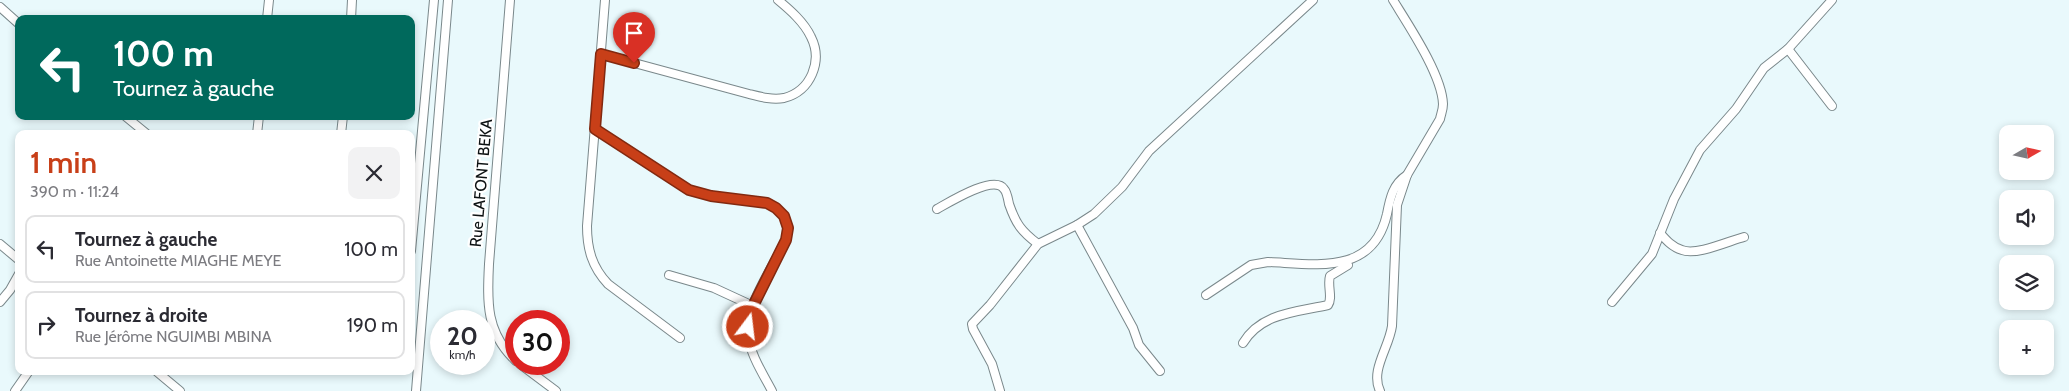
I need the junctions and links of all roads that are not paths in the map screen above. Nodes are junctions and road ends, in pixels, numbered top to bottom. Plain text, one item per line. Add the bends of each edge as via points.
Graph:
1 (269, 0) edge
2 (352, 0) edge
3 (434, 0) edge
4 (448, 0) edge
5 (510, 0) edge
6 (605, 0) edge
7 (778, 0) edge
8 (1313, 0) edge
9 (1393, 0) edge
10 (1832, 0) edge
11 (0, 7) edge
12 (267, 15) edge
13 (351, 15) edge
14 (15, 20) edge
15 (1788, 49) junction
16 (601, 54) junction
17 (1832, 106) dead end
18 (130, 120) edge
19 (595, 129) junction
20 (142, 130) edge
21 (1407, 175) junction
22 (415, 207) edge
23 (937, 209) dead end
24 (1077, 225) junction
25 (1660, 233) junction
26 (1744, 237) dead end
27 (0, 244) edge
28 (1038, 244) junction
29 (15, 257) edge
30 (1349, 261) junction
31 (670, 275) dead end
32 (15, 280) edge
33 (1206, 295) dead end
34 (0, 302) edge
35 (1612, 302) dead end
36 (753, 306) junction
37 (680, 338) dead end
38 (1243, 343) dead end
39 (505, 350) edge
40 (1160, 371) dead end
41 (26, 375) edge
42 (161, 375) edge
43 (535, 375) edge
44 (15, 391) edge
45 (180, 391) edge
46 (416, 391) edge
47 (556, 391) edge
48 (772, 391) edge
49 (1000, 391) edge
50 (1380, 391) edge

1 - 12 street
2 - 13 street
3 - 22 street
4 - 46 street
5 - 39 street, Rue LAFONT BEKA via 488,264 488,299 494,330
6 - 16 street
7 - 16 street via 803,24 812,38 816,55 814,73 805,86 783,98 749,94
8 - 24 street via 1155,145 1122,187 1094,214
9 - 21 street via 1421,48 1441,91 1443,103 1440,119
10 - 15 street
11 - 14 street
15 - 17 street
15 - 25 street via 1764,68 1736,109 1700,150
16 - 19 street
18 - 20 street
19 - 36 street via 689,190 767,203 784,216 788,228 786,240
19 - 37 street via 587,232 592,261 608,284
21 - 30 street via 1398,181 1393,191 1384,227 1376,239
21 - 50 street via 1396,215 1390,340 1376,373
23 - 28 street via 963,194 997,184 1004,188 1019,228
24 - 28 street
24 - 40 street via 1139,345
25 - 26 street via 1683,251 1699,250
25 - 35 street via 1652,254
27 - 29 street
28 - 49 street via 972,324 992,364
30 - 33 street via 1320,265 1268,262 1251,265
30 - 38 street via 1330,276 1328,305 1262,322
31 - 36 street via 714,288
32 - 34 street
36 - 48 street via 748,336
41 - 44 street
42 - 45 street
43 - 47 street

